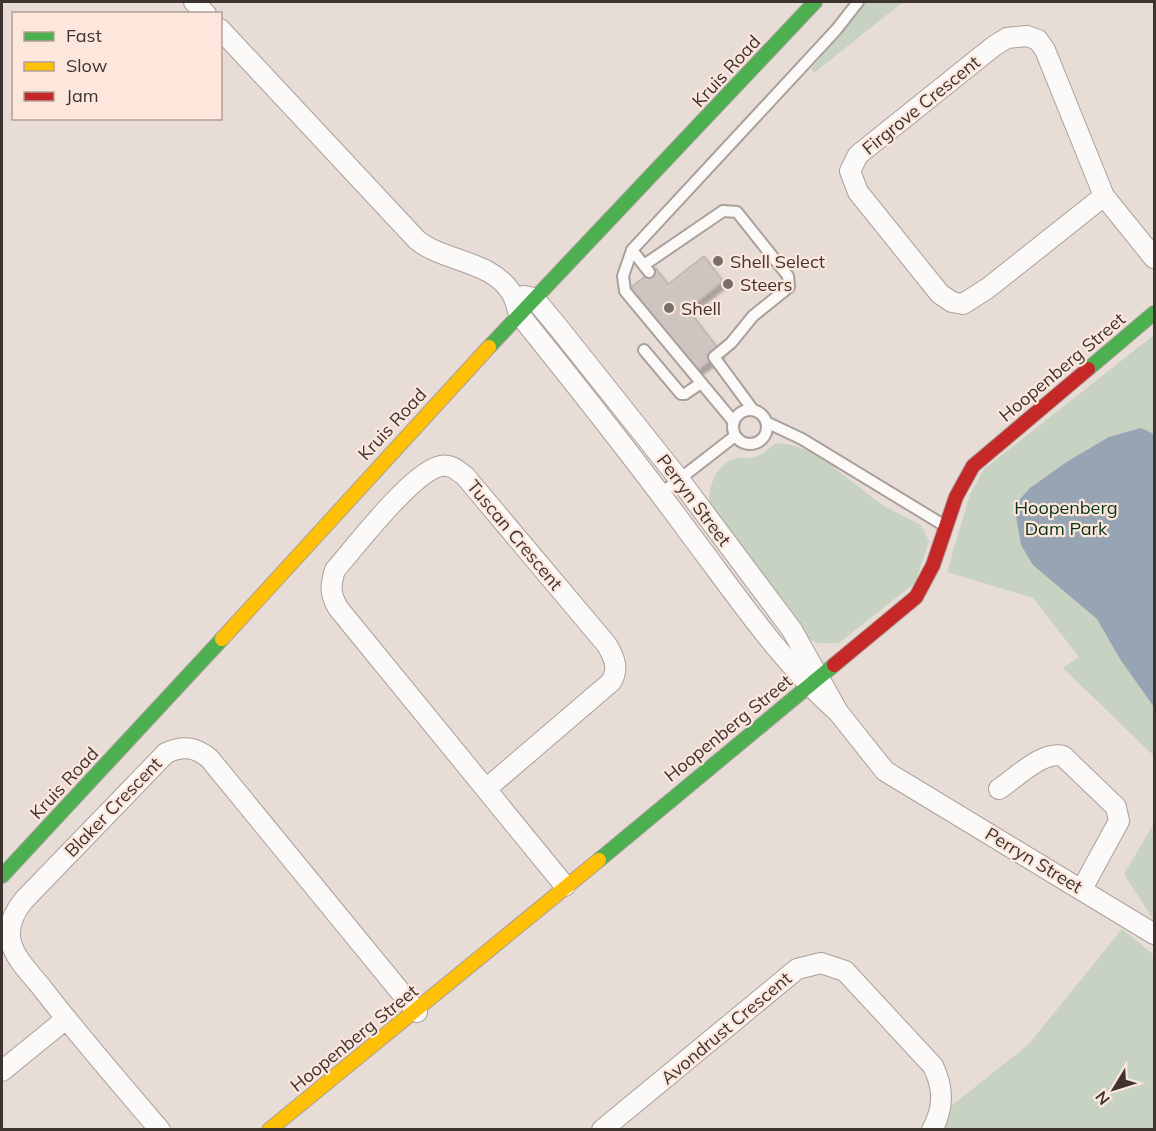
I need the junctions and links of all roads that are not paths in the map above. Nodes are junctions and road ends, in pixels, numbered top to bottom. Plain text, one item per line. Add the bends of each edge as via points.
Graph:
1 (815, 2) edge
2 (858, 2) edge
3 (222, 31) edge
4 (1104, 196) junction
5 (632, 250) junction
6 (1155, 258) edge
7 (512, 292) junction
8 (534, 298) junction
9 (1155, 313) edge
10 (519, 314) junction
11 (644, 350) dead end
12 (701, 382) junction
13 (753, 410) junction
14 (733, 421) junction
15 (766, 422) junction
16 (735, 436) junction
17 (679, 479) junction
18 (659, 495) junction
19 (945, 526) junction
20 (814, 681) junction
21 (486, 789) junction
22 (999, 789) dead end
23 (2, 876) edge
24 (565, 886) junction
25 (1082, 889) junction
26 (1155, 934) edge
27 (417, 1012) junction
28 (66, 1019) junction
29 (2, 1071) edge
30 (610, 1127) edge
31 (160, 1130) edge
32 (269, 1130) edge
33 (932, 1130) edge

1 - 8 street, Kruis Road
2 - 5 lane
3 - 7 street via 417,240 445,256 481,268
4 - 4 street, Firgrove Crescent via 1048,56 1038,40 1027,36 1007,38 994,46 863,151 850,171 858,192 940,294 963,304
4 - 6 street, Firgrove Crescent
5 - 12 lane via 623,276 624,291
5 - 13 lane via 647,269 727,209 737,212 788,276 789,287 753,316 714,357
7 - 8 street
7 - 10 street
8 - 10 street, Kruis Road
8 - 17 street, Perryn Street
9 - 19 street, Hoopenberg Street via 973,466 958,489
10 - 18 street, Perryn Street
10 - 23 street, Kruis Road
11 - 12 lane via 681,394
12 - 14 lane
13 - 14 lane via 740,413
13 - 15 lane
14 - 16 lane
15 - 16 lane via 766,433 759,442 747,444
15 - 19 lane via 802,439
16 - 17 lane
17 - 18 lane
17 - 20 street, Perryn Street via 792,630
18 - 20 street, Perryn Street
19 - 20 street, Hoopenberg Street via 930,574 916,597
20 - 24 street, Hoopenberg Street
20 - 25 street, Perryn Street via 885,771
21 - 21 street, Tuscan Crescent via 331,596 335,570 412,483 439,466 452,466 465,476 607,645 616,665 610,682
21 - 24 street, Tuscan Crescent
22 - 25 street via 1046,757 1058,754 1116,807 1119,821
24 - 27 street, Hoopenberg Street
25 - 26 street, Perryn Street
27 - 28 street, Blaker Crescent via 209,758 187,747 166,753 156,762 14,912 11,942 17,956
27 - 32 street, Hoopenberg Street
28 - 29 street
28 - 31 street, Blaker Crescent
30 - 33 street, Avondrust Crescent via 797,969 821,963 845,971 933,1066 942,1097

